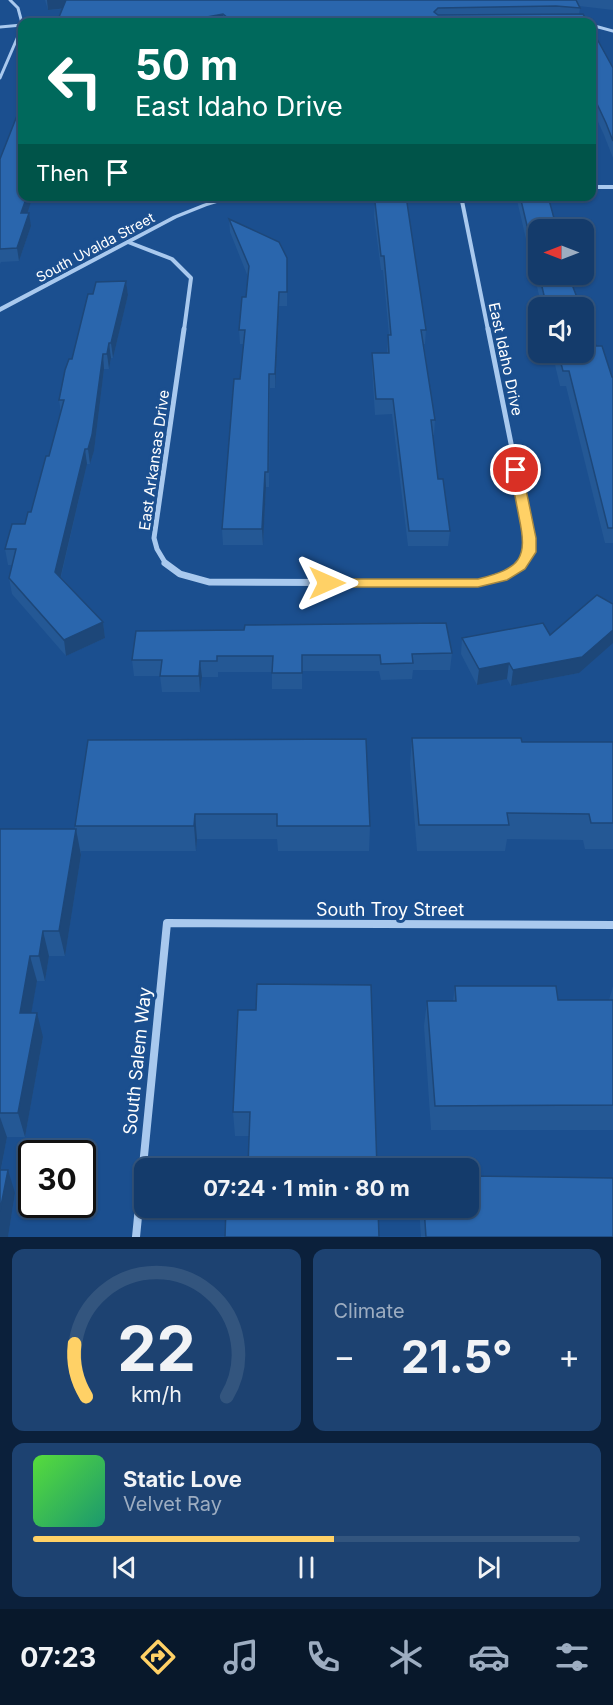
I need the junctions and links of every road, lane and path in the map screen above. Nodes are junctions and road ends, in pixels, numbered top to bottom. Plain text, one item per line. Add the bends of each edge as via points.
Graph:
1 (10, 0) edge
2 (20, 18) edge
3 (18, 25) edge
4 (596, 26) edge
5 (0, 27) edge
6 (613, 31) edge
7 (18, 35) edge
8 (0, 78) edge
9 (596, 188) edge
10 (613, 188) edge
11 (221, 201) edge
12 (461, 201) edge
13 (128, 242) junction
14 (0, 310) edge
15 (351, 583) joint
16 (167, 923) joint
17 (613, 925) edge
18 (136, 1237) edge

1 - 2 street
3 - 5 street
4 - 6 street
7 - 8 street
9 - 10 street
11 - 13 street, South Uvalda Street via 193,210
12 - 15 street, East Idaho Drive via 530,552 520,566 502,577 478,583
13 - 14 street, South Uvalda Street
13 - 15 street, East Arkansas Drive via 179,262 191,278 154,538 157,554 168,567 188,578 209,582
16 - 17 street, South Troy Street
16 - 18 street, South Salem Way

